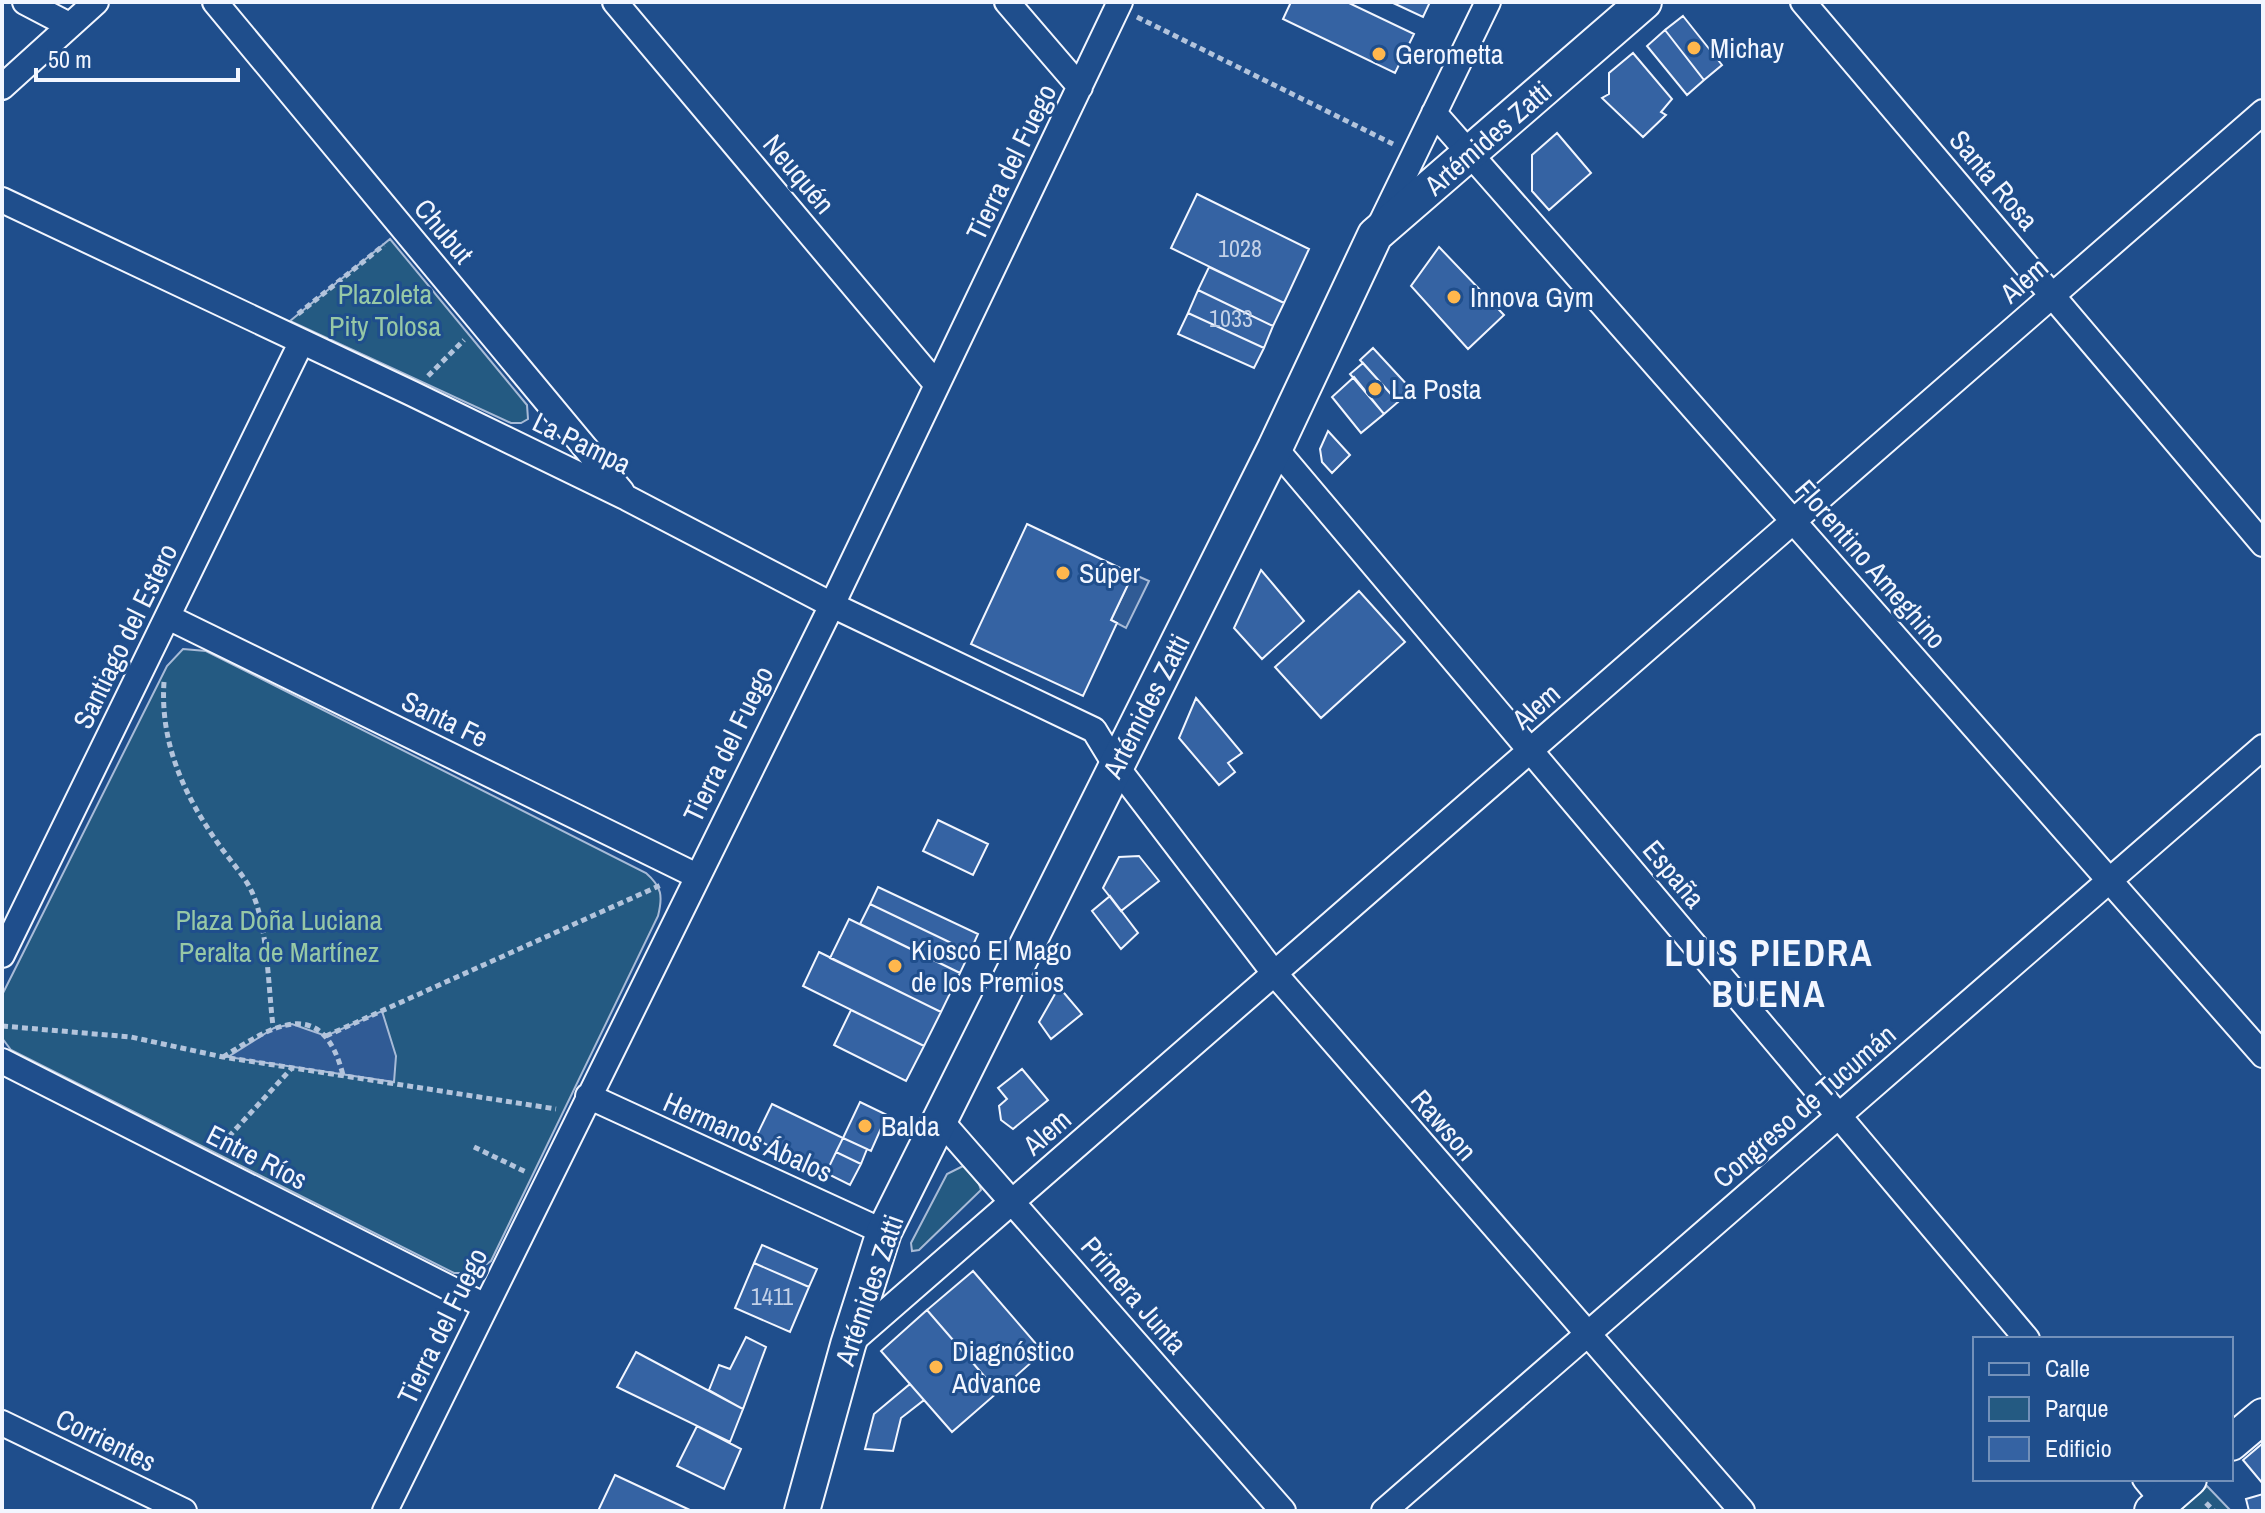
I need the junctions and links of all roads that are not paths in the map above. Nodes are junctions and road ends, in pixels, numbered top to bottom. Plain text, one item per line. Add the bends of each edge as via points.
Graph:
1 (25, 2) edge
2 (96, 2) edge
3 (215, 2) edge
4 (615, 2) edge
5 (1007, 2) edge
6 (1488, 2) edge
7 (1644, 2) edge
8 (1803, 2) edge
9 (1119, 5) edge
10 (69, 25) junction
11 (2, 87) edge
12 (1080, 87) junction
13 (2263, 112) edge
14 (1434, 113) junction
15 (1470, 153) junction
16 (2, 200) edge
17 (1375, 235) junction
18 (2052, 296) junction
19 (301, 343) junction
20 (937, 385) junction
21 (1275, 448) junction
22 (627, 498) junction
23 (1793, 521) junction
24 (2263, 544) edge
25 (832, 605) junction
26 (168, 617) junction
27 (2263, 747) edge
28 (1530, 751) junction
29 (1116, 766) junction
30 (697, 876) junction
31 (2109, 880) junction
32 (2, 955) edge
33 (1274, 973) junction
34 (2263, 1055) edge
35 (2, 1061) edge
36 (584, 1104) junction
37 (1839, 1116) junction
38 (940, 1120) junction
39 (1012, 1202) junction
40 (884, 1232) junction
41 (485, 1306) junction
42 (1586, 1335) junction
43 (2025, 1337) edge
44 (848, 1345) junction
45 (2263, 1416) edge
46 (2, 1423) edge
47 (2233, 1441) edge
48 (2185, 1481) edge
49 (2153, 1497) edge
50 (810, 1505) edge
51 (184, 1511) edge
52 (385, 1511) edge
53 (1283, 1511) edge
54 (1384, 1511) edge
55 (1742, 1511) edge

1 - 10 street
2 - 10 street
3 - 22 street, Chubut
4 - 20 street, Neuquén
5 - 12 street
6 - 14 street
7 - 15 main road, Artémides Zatti
8 - 18 street, Santa Rosa
9 - 12 street, Tierra del Fuego
10 - 11 street
12 - 20 street, Tierra del Fuego
13 - 18 street, Alem
14 - 15 street, Florentino Ameghino
14 - 17 street
15 - 17 main road, Artémides Zatti
15 - 23 street, Florentino Ameghino
16 - 19 street, La Pampa
17 - 21 main road, Artémides Zatti
18 - 23 street, Alem
18 - 24 street, Santa Rosa
19 - 22 street, La Pampa
19 - 26 street, Santiago del Estero
20 - 25 street, Tierra del Fuego
21 - 28 street, España
21 - 29 main road, Artémides Zatti
22 - 25 street, La Pampa
23 - 28 street, Alem
23 - 31 street, Florentino Ameghino
25 - 29 street, La Pampa via 1094,730
25 - 30 street, Tierra del Fuego
26 - 30 street, Santa Fe
26 - 32 street, Santiago del Estero
27 - 31 street, Congreso de Tucumán
28 - 33 street, Alem
28 - 37 street, España
29 - 33 street, Rawson
29 - 38 main road, Artémides Zatti
30 - 36 street, Tierra del Fuego
31 - 34 street, Florentino Ameghino
31 - 37 street, Congreso de Tucumán
33 - 39 street, Alem
33 - 42 street, Rawson
35 - 41 street, Entre Ríos
36 - 40 street, Hermanos Ábalos
36 - 41 street, Tierra del Fuego
37 - 42 street, Congreso de Tucumán
37 - 43 street, España
38 - 39 street, Primera Junta
38 - 40 main road, Artémides Zatti
39 - 44 street, Alem
39 - 53 street, Primera Junta
40 - 44 main road, Artémides Zatti
41 - 52 street, Tierra del Fuego
42 - 54 street, Congreso de Tucumán
42 - 55 street, Rawson
44 - 50 main road, Artémides Zatti
45 - 47 main road
46 - 51 street, Corrientes
48 - 49 main road

